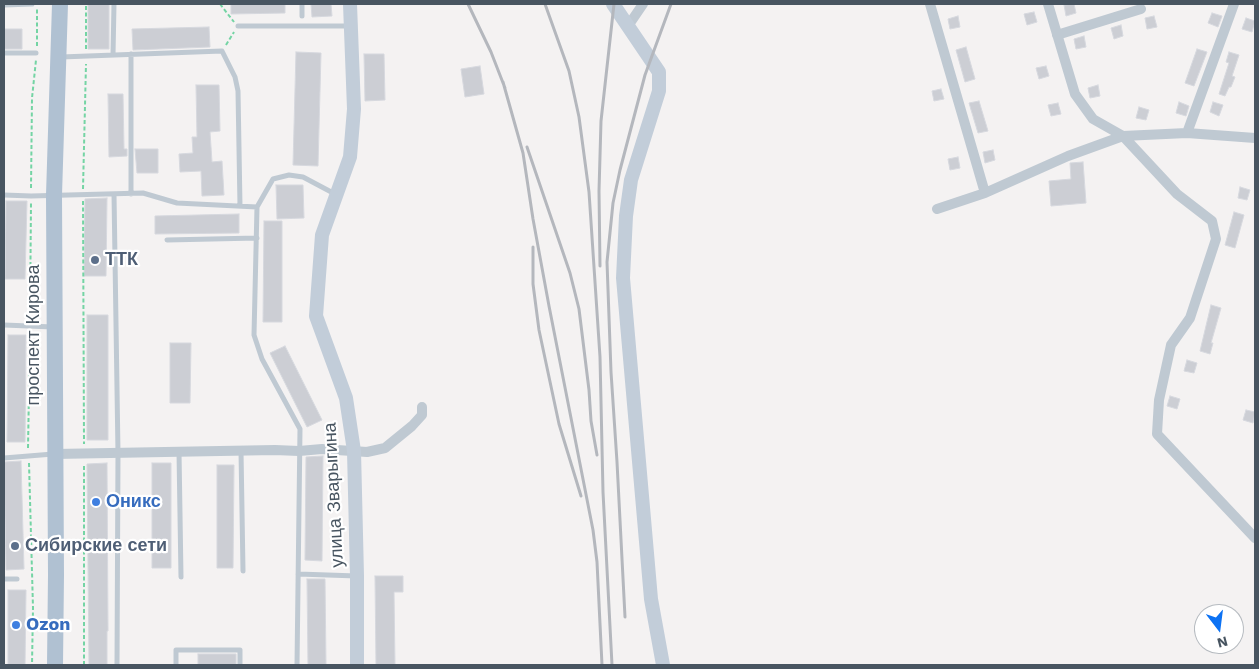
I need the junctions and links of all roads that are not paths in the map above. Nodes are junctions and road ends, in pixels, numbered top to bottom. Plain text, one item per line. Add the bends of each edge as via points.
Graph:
1 (32, 4) edge
2 (60, 4) edge
3 (114, 4) edge
4 (302, 4) edge
5 (350, 4) edge
6 (612, 4) edge
7 (643, 4) edge
8 (930, 4) edge
9 (1048, 4) edge
10 (1234, 4) edge
11 (4, 5) edge
12 (1141, 9) dead end
13 (302, 16) dead end
14 (238, 26) road end
15 (350, 26) junction
16 (628, 26) junction
17 (1057, 35) junction
18 (4, 53) edge
19 (36, 53) road end
20 (132, 54) junction
21 (112, 55) junction
22 (58, 58) junction
23 (1187, 133) junction
24 (1123, 136) junction
25 (1255, 138) edge
26 (985, 193) junction
27 (114, 194) junction
28 (131, 194) junction
29 (336, 194) junction
30 (4, 195) edge
31 (54, 195) junction
32 (240, 206) junction
33 (258, 207) junction
34 (937, 209) dead end
35 (257, 238) junction
36 (166, 240) dead end
37 (4, 325) edge
38 (54, 327) junction
39 (422, 407) dead end
40 (241, 451) junction
41 (299, 451) junction
42 (354, 451) junction
43 (179, 452) junction
44 (118, 453) junction
45 (55, 454) junction
46 (4, 458) edge
47 (1255, 538) edge
48 (243, 571) dead end
49 (298, 574) junction
50 (357, 576) junction
51 (181, 577) dead end
52 (4, 579) edge
53 (17, 579) dead end
54 (55, 665) edge
55 (117, 665) edge
56 (176, 665) edge
57 (240, 665) edge
58 (297, 665) edge
59 (357, 665) edge
60 (662, 665) edge

1 - 11 lane
2 - 22 main road, проспект Кирова
3 - 21 lane
4 - 13 lane
5 - 15 street, улица Зварыгина
6 - 16 street
7 - 16 street
8 - 26 street
9 - 17 street
10 - 23 street
12 - 17 street
14 - 15 lane
15 - 29 street, улица Зварыгина via 354,109 350,157
16 - 60 street via 659,72 658,91 631,180 623,278 651,600
17 - 24 street via 1075,94 1093,119
18 - 19 lane
20 - 21 lane
20 - 28 lane
20 - 32 lane via 222,51 238,91
21 - 22 lane
22 - 31 main road, проспект Кирова
23 - 24 street
23 - 25 street
24 - 26 street via 1068,156
24 - 47 street via 1178,194 1212,222 1216,239 1190,318 1171,345 1159,400 1156,434
26 - 34 street
27 - 28 lane
27 - 31 lane
27 - 44 lane
28 - 32 lane via 143,193 178,203
29 - 33 lane via 303,177 289,174 273,179
29 - 42 street, улица Зварыгина via 322,235 316,316 346,398
30 - 31 lane
31 - 38 main road, проспект Кирова
32 - 33 lane
33 - 35 lane
35 - 36 lane
35 - 41 lane via 254,335 262,359 300,429
37 - 38 lane
38 - 45 main road, проспект Кирова
39 - 42 street via 422,415 385,448
40 - 41 street
40 - 43 street
40 - 48 lane
41 - 42 street
41 - 49 lane
42 - 50 street, улица Зварыгина
43 - 44 street
43 - 51 lane
44 - 45 street
44 - 55 lane
45 - 46 lane
45 - 54 main road, проспект Кирова
49 - 50 lane
49 - 58 lane
50 - 59 street, улица Зварыгина
52 - 53 lane
56 - 57 lane via 176,650 240,650

